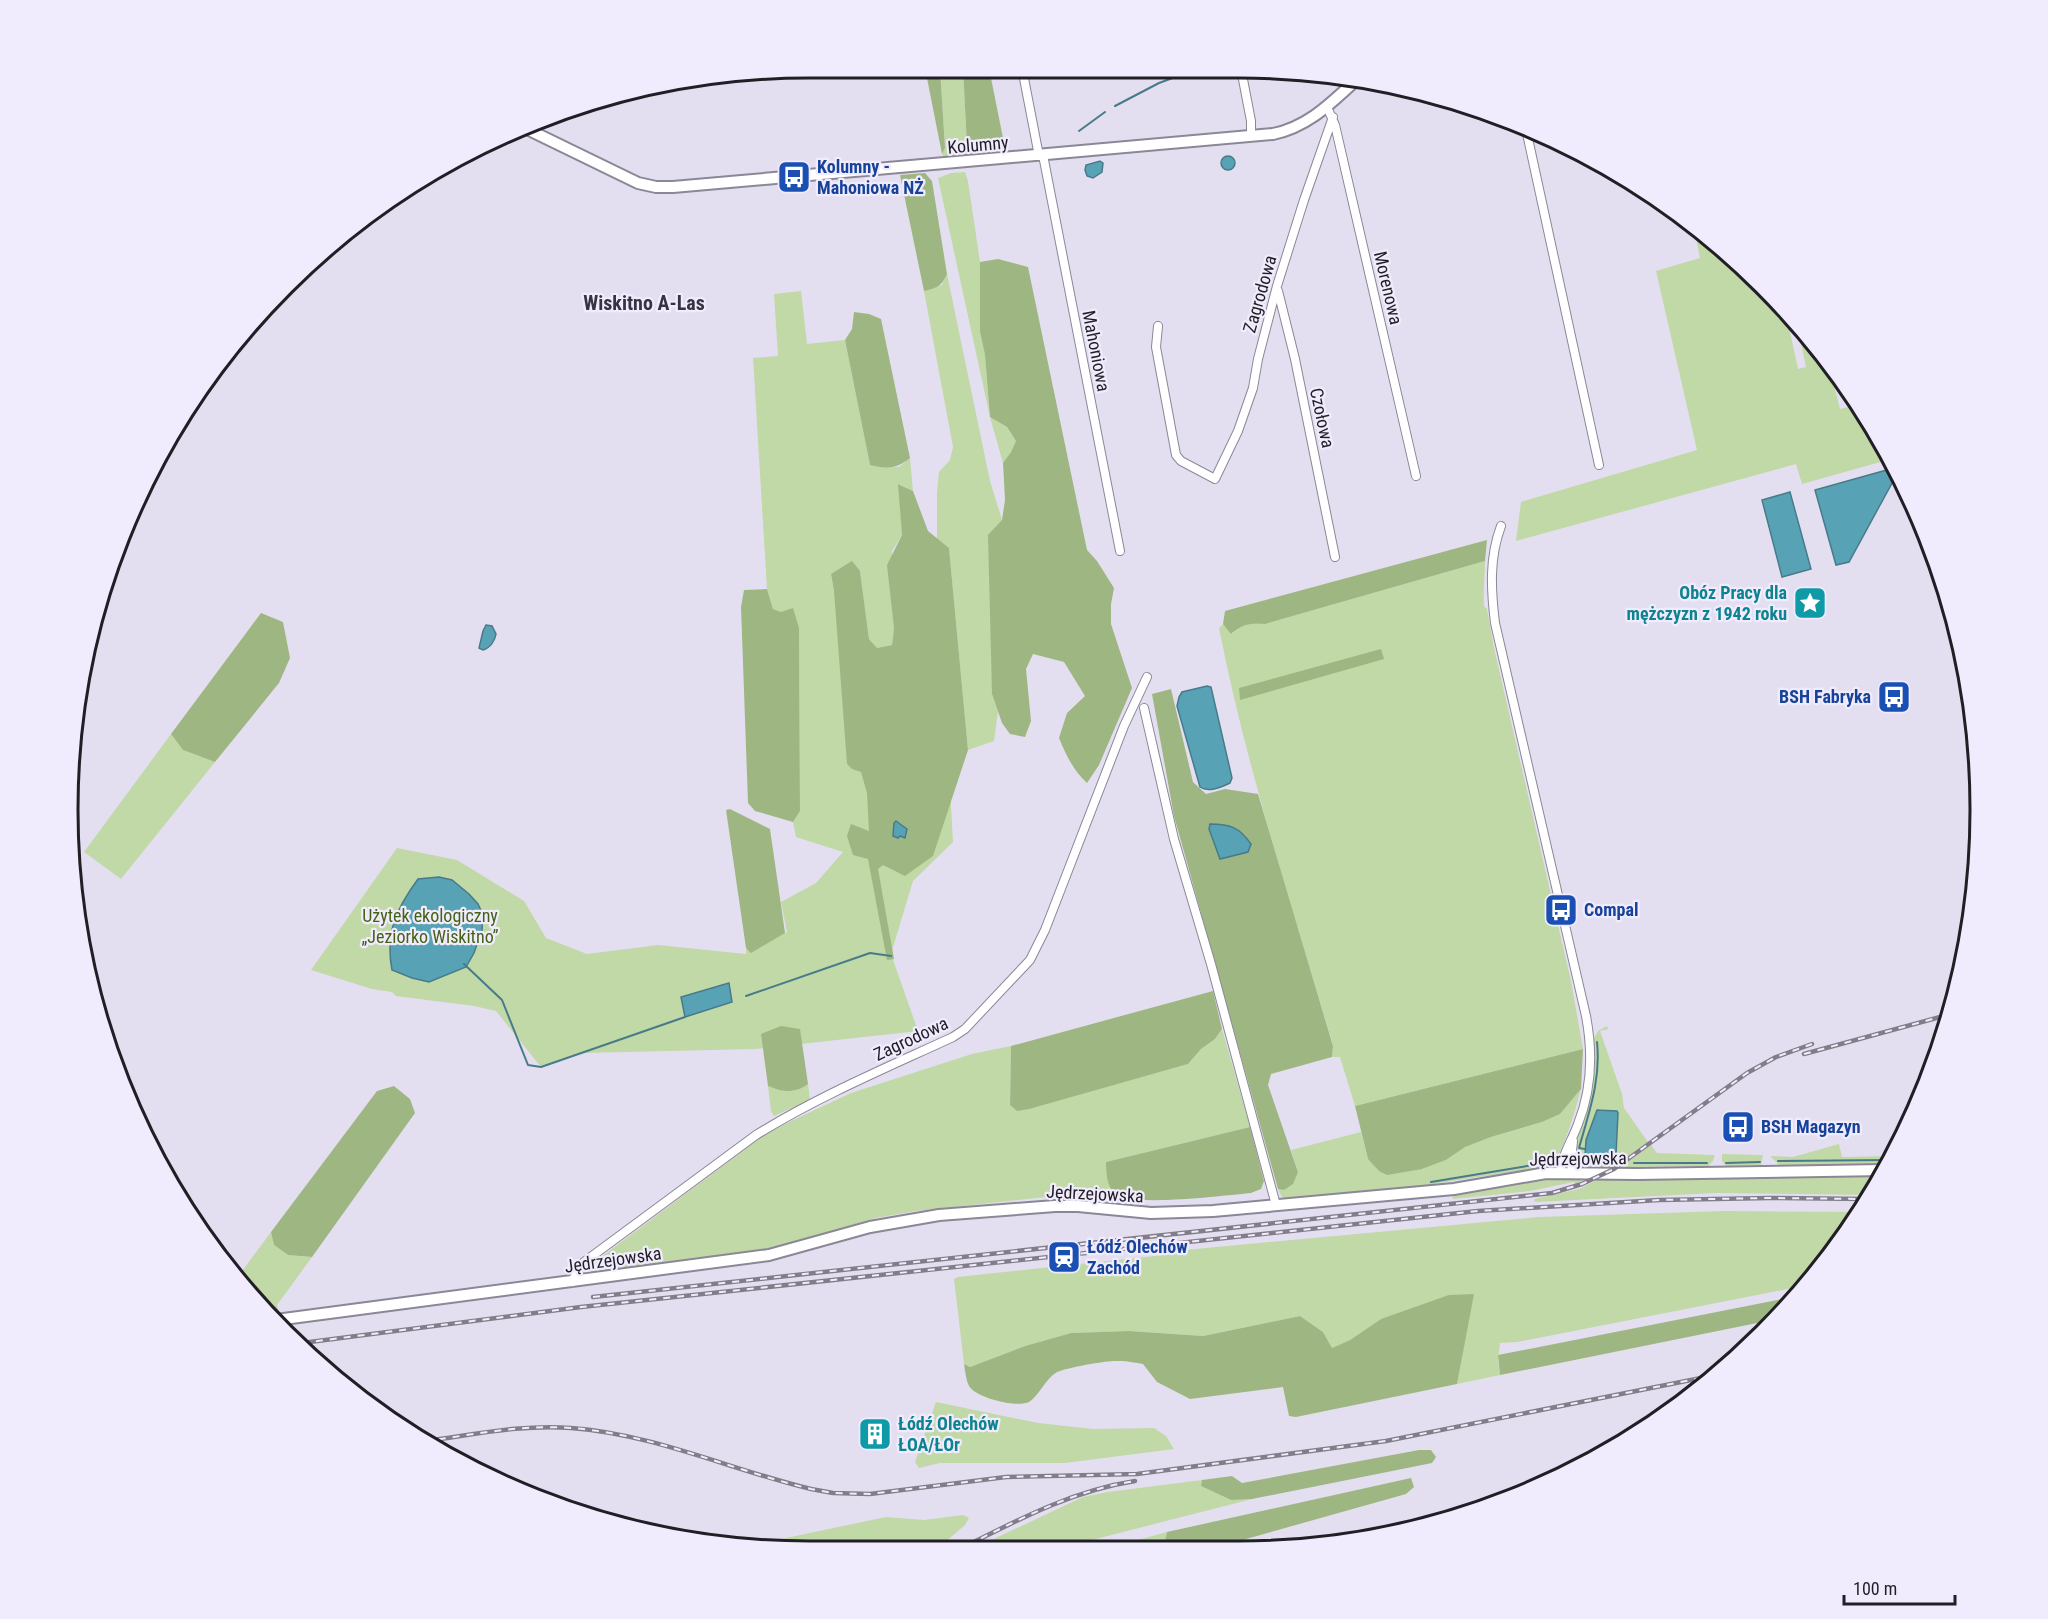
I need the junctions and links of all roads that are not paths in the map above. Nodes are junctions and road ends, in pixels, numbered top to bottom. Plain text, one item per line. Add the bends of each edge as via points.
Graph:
1 (1024, 78) edge
2 (1243, 78) edge
3 (1349, 87) edge
4 (1327, 107) junction
5 (1333, 117) junction
6 (534, 132) edge
7 (1251, 136) junction
8 (1528, 138) edge
9 (1041, 155) junction
10 (1277, 286) junction
11 (1158, 327) dead end
12 (1599, 465) dead end
13 (1416, 476) dead end
14 (1501, 526) dead end
15 (1120, 552) dead end
16 (1335, 557) dead end
17 (1147, 677) dead end
18 (1144, 708) dead end
19 (1575, 1133) junction
20 (1875, 1170) edge
21 (1560, 1172) junction
22 (1572, 1172) junction
23 (1276, 1205) junction
24 (572, 1282) junction
25 (285, 1319) edge

1 - 9 street, Mahoniowa
2 - 7 street
3 - 4 street, Kolumny
4 - 5 street, Morenowa
4 - 7 street, Kolumny via 1292,129
5 - 10 street, Zagrodowa
5 - 13 street, Morenowa
6 - 9 street, Kolumny via 625,177 656,187
7 - 9 street, Kolumny
8 - 12 street
9 - 15 street, Mahoniowa
10 - 11 street, Zagrodowa via 1253,388 1215,478 1176,455 1156,347
10 - 16 street, Czołowa
14 - 19 street via 1492,561 1495,623 1589,1038 1587,1094
17 - 24 street, Zagrodowa via 1030,960 965,1029 838,1089 756,1135 584,1262
18 - 23 street via 1174,839
19 - 21 street via 1563,1155
19 - 22 street
20 - 22 street, Jędrzejowska
21 - 22 street, Jędrzejowska
21 - 23 street, Jędrzejowska via 1454,1189
23 - 24 street, Jędrzejowska via 1151,1213 1055,1206 939,1215 889,1222 769,1255
24 - 25 street, Jędrzejowska

